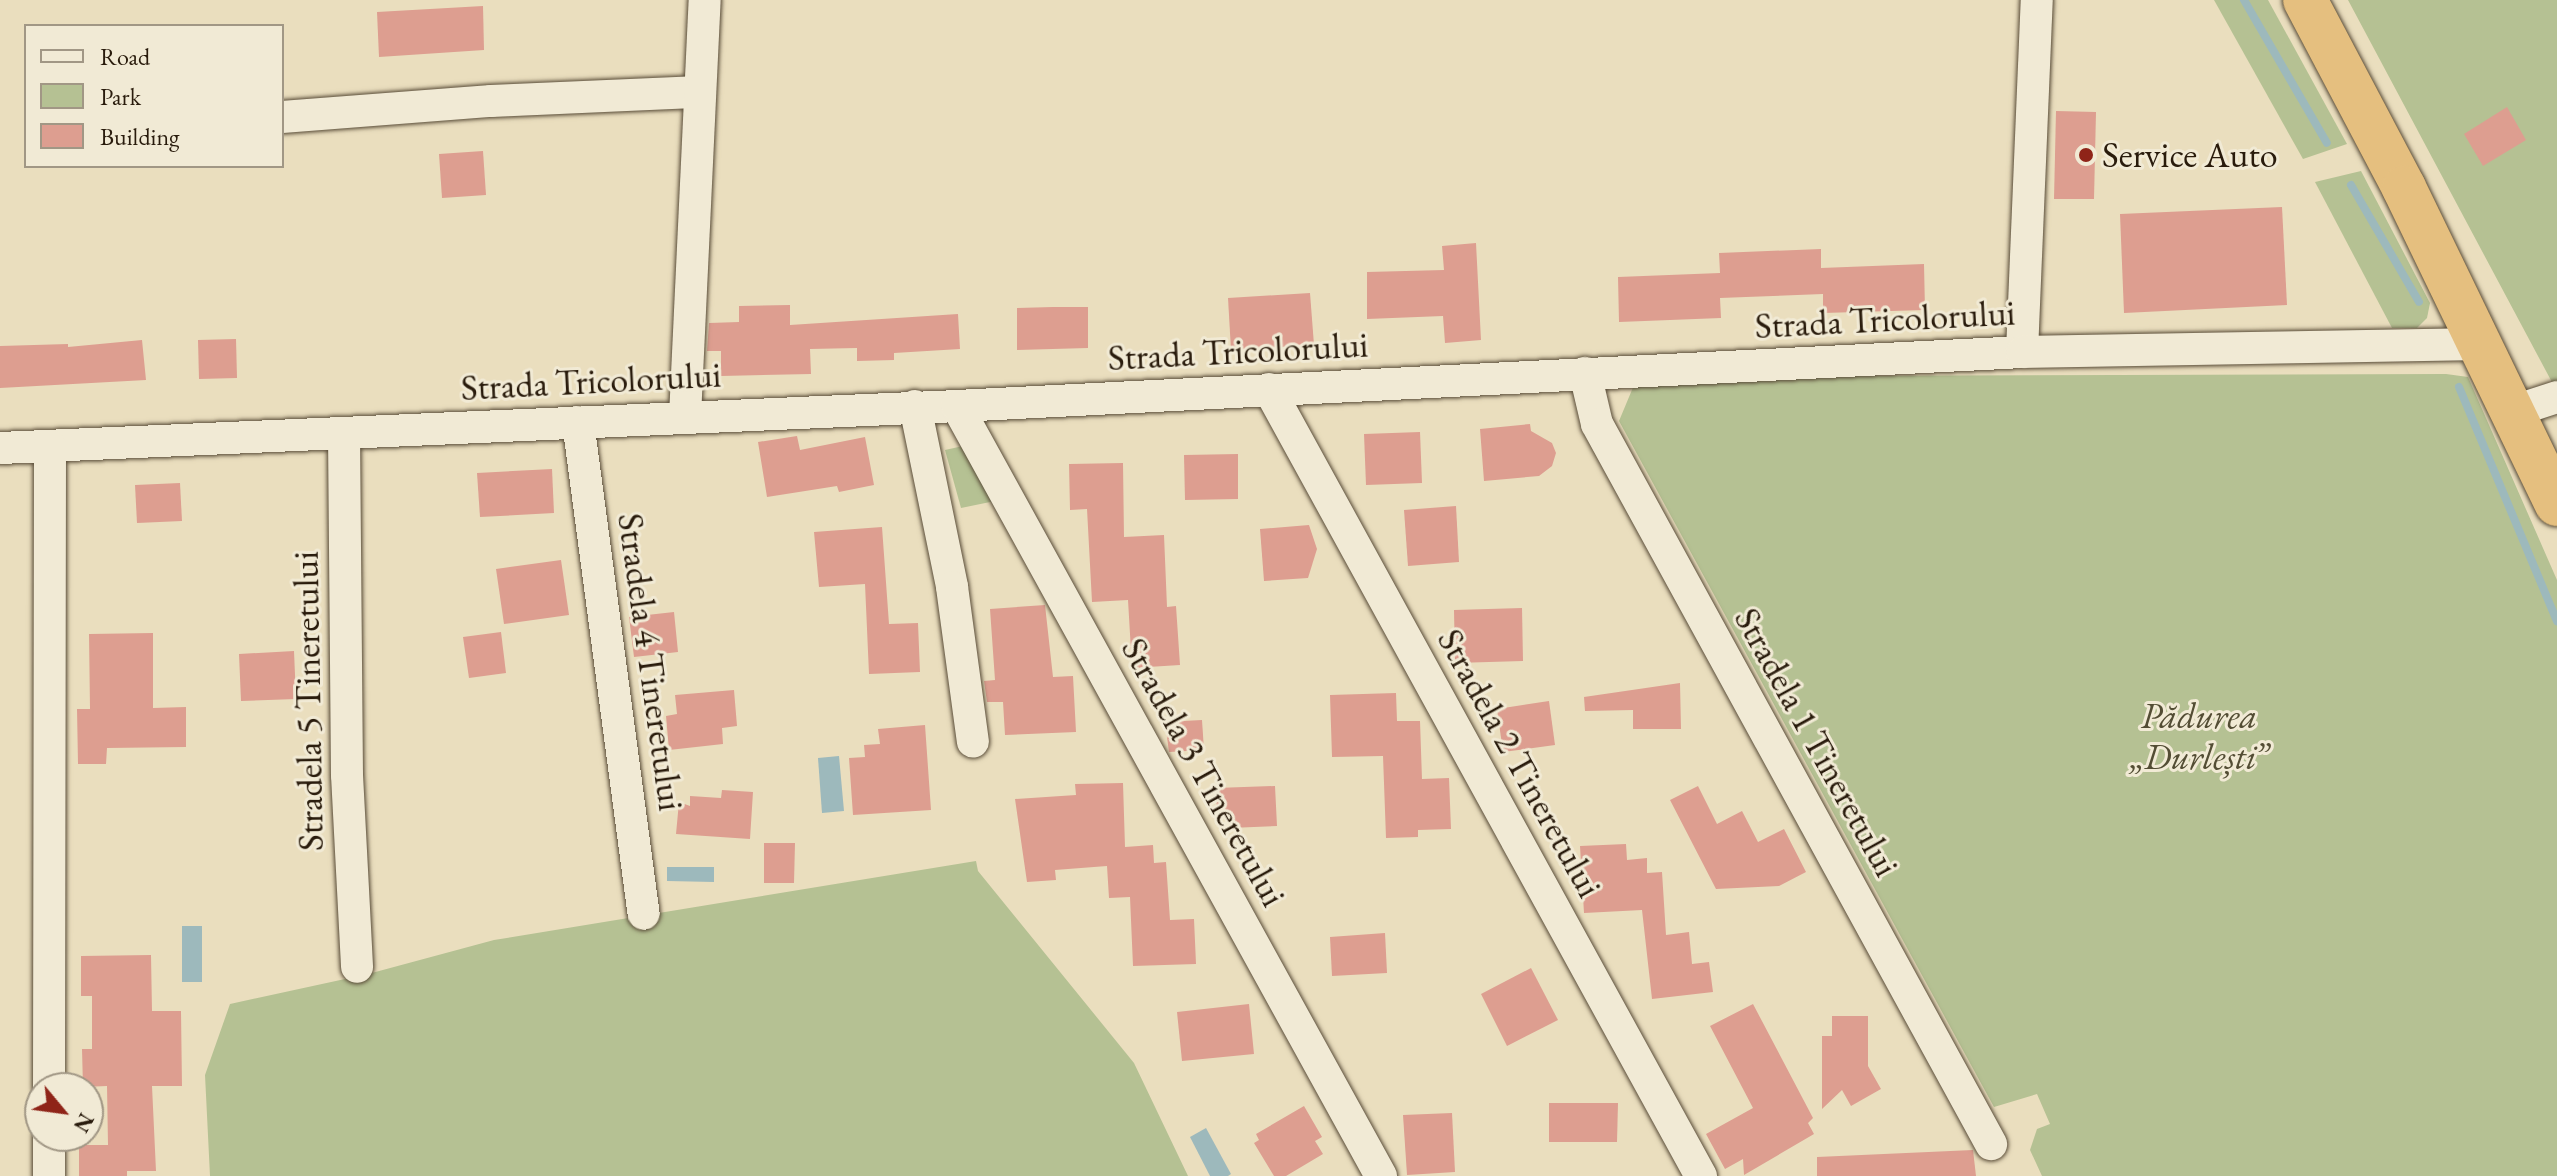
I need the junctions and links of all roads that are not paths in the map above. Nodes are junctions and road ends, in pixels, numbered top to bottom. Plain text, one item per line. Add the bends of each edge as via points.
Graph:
1 (705, 0) edge
2 (2037, 0) edge
3 (2305, 0) edge
4 (700, 92) junction
5 (284, 117) edge
6 (2480, 344) junction
7 (2022, 352) junction
8 (1585, 373) junction
9 (1269, 389) junction
10 (2557, 397) edge
11 (915, 406) junction
12 (957, 406) junction
13 (2514, 411) junction
14 (685, 417) junction
15 (578, 422) junction
16 (344, 433) junction
17 (50, 446) junction
18 (0, 448) edge
19 (2557, 504) edge
20 (973, 742) dead end
21 (644, 914) dead end
22 (357, 967) dead end
23 (49, 1072) edge
24 (1991, 1144) dead end
25 (49, 1152) edge
26 (49, 1176) edge
27 (1381, 1176) edge
28 (1701, 1176) edge

1 - 4 street
2 - 7 street
3 - 6 highway
4 - 5 street
4 - 14 street
6 - 7 street, Strada Tricolorului
6 - 13 highway
7 - 8 street, Strada Tricolorului
8 - 9 street, Strada Tricolorului
8 - 24 street, Stradela 1 Tineretului via 1597,424
9 - 12 street, Strada Tricolorului
9 - 28 street, Stradela 2 Tineretului
10 - 13 street
11 - 12 street, Strada Tricolorului
11 - 14 street, Strada Tricolorului
11 - 20 street via 952,587
12 - 27 street, Stradela 3 Tineretului
13 - 19 highway
14 - 15 street, Strada Tricolorului
15 - 16 street, Strada Tricolorului
15 - 21 street, Stradela 4 Tineretului
16 - 17 street, Strada Tricolorului
16 - 22 street, Stradela 5 Tineretului via 347,775
17 - 18 street, Strada Tricolorului
17 - 23 street
25 - 26 street

